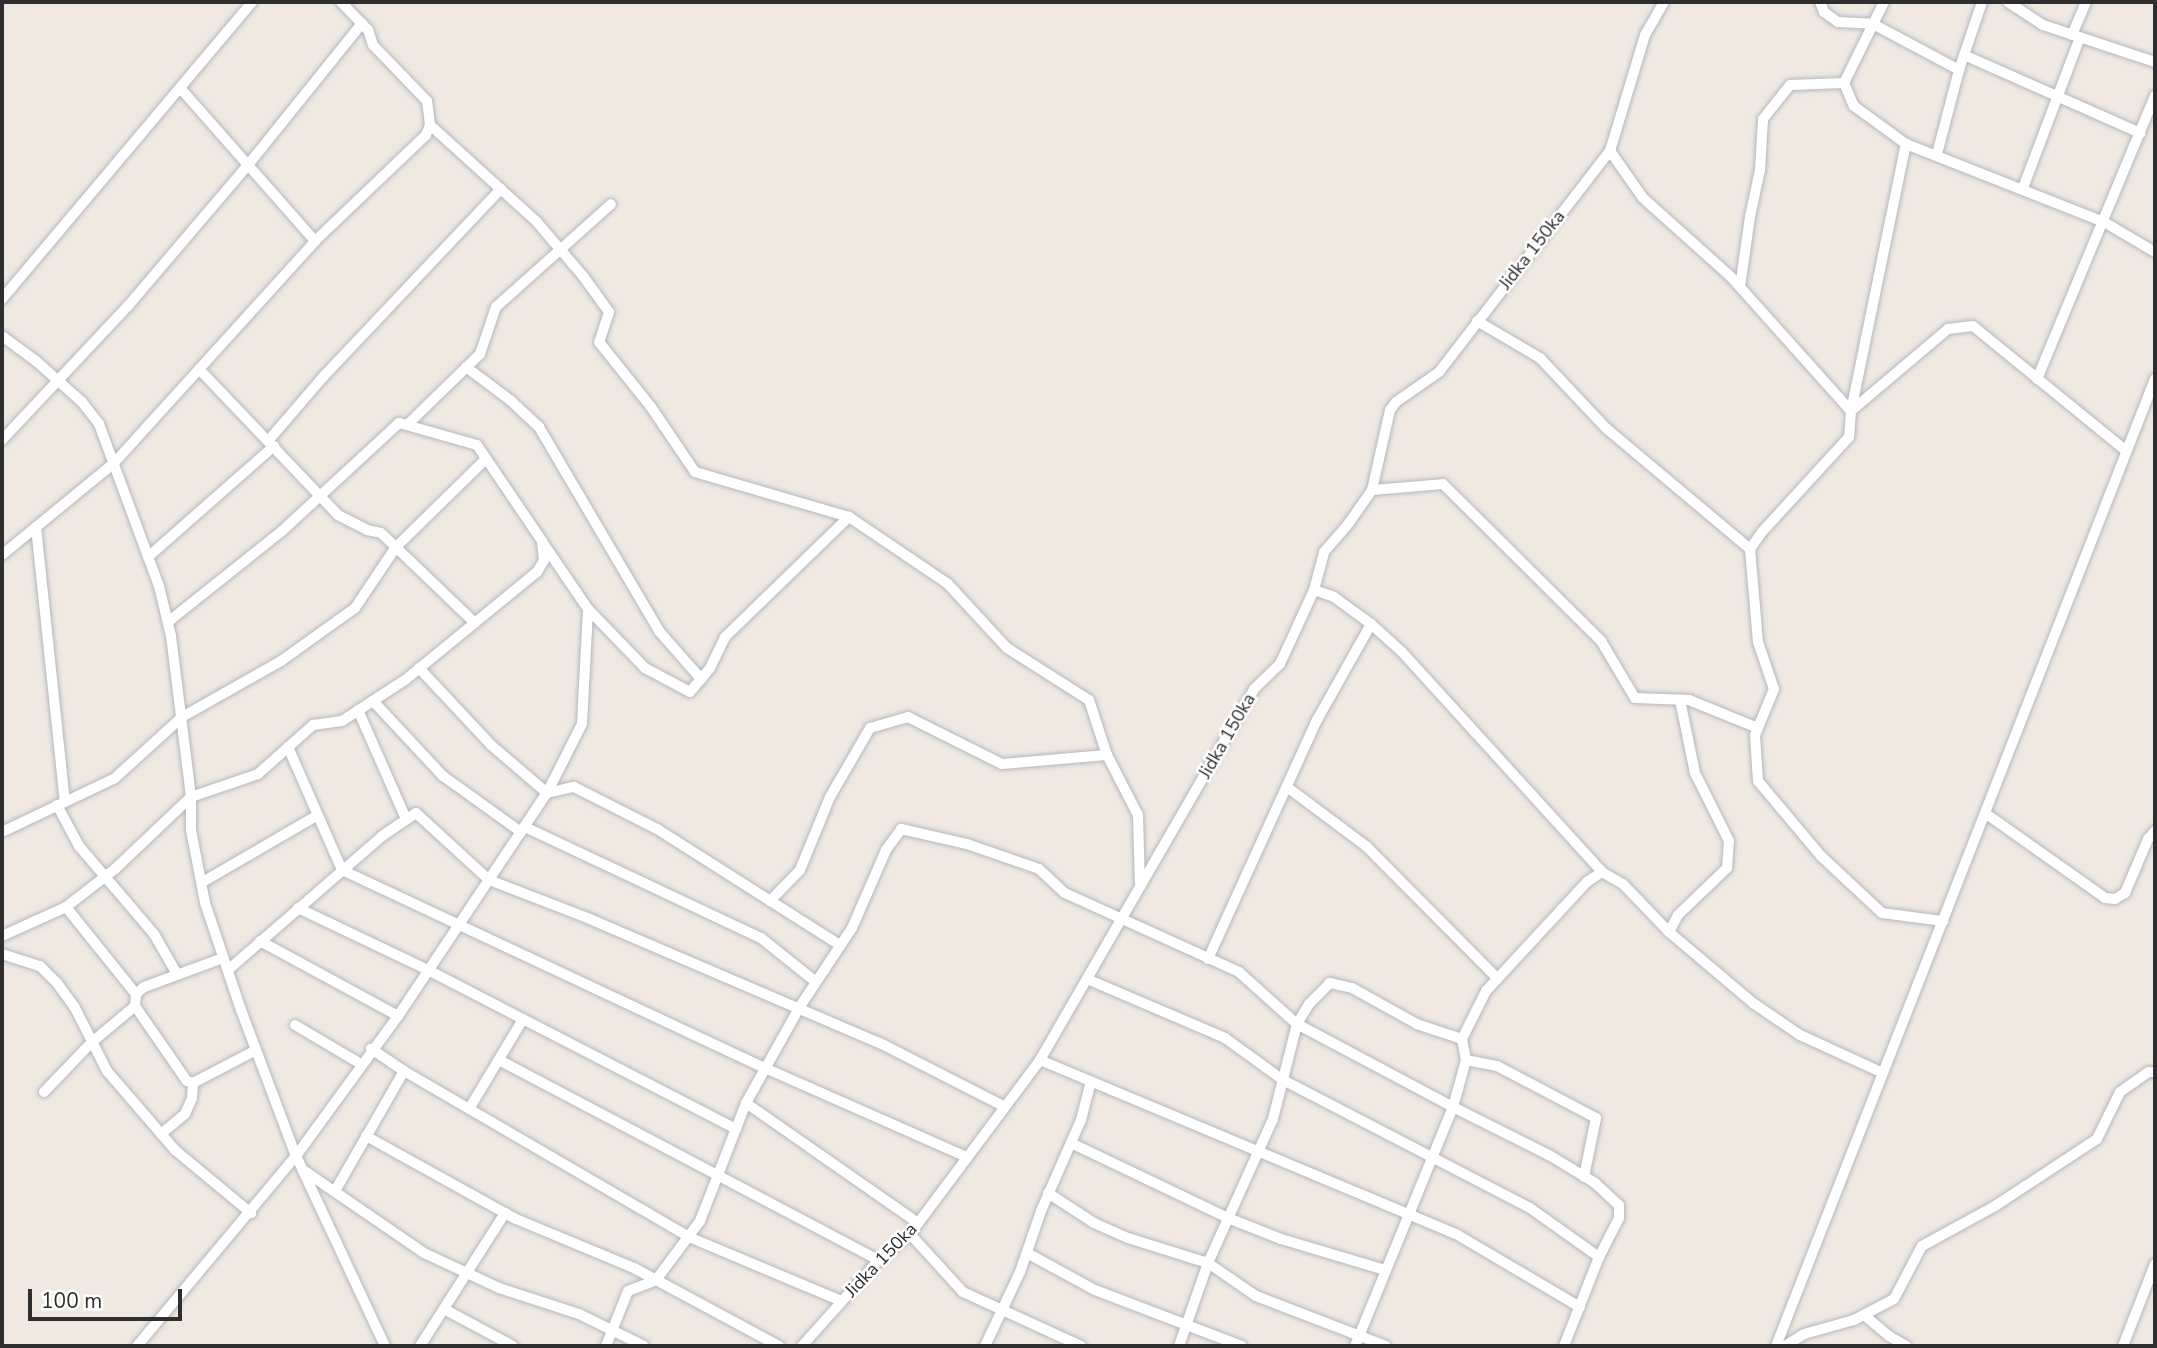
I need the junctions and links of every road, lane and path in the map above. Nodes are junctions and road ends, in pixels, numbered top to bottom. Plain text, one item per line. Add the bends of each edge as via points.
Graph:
1 (252, 2) edge
2 (341, 2) edge
3 (1664, 2) edge
4 (1820, 2) edge
5 (1884, 2) edge
6 (1982, 2) edge
7 (2008, 2) edge
8 (2086, 2) edge
9 (362, 23) junction
10 (1873, 24) junction
11 (2076, 36) junction
12 (1964, 55) junction
13 (2155, 62) edge
14 (1959, 70) junction
15 (1843, 83) junction
16 (181, 89) junction
17 (2155, 96) edge
18 (2057, 97) junction
19 (430, 125) junction
20 (2140, 132) junction
21 (1906, 144) junction
22 (1610, 151) junction
23 (1937, 154) junction
24 (248, 165) junction
25 (2023, 188) junction
26 (501, 189) junction
27 (611, 204) dead end
28 (2104, 222) junction
29 (315, 241) junction
30 (562, 251) junction
31 (2155, 253) edge
32 (1740, 287) junction
33 (2, 299) edge
34 (1477, 321) junction
35 (2, 336) edge
36 (466, 367) junction
37 (199, 369) junction
38 (2037, 379) junction
39 (2155, 379) edge
40 (60, 382) junction
41 (1851, 411) junction
42 (407, 425) junction
43 (2, 440) edge
44 (271, 444) junction
45 (2125, 450) junction
46 (486, 459) junction
47 (114, 463) junction
48 (1372, 490) junction
49 (321, 497) junction
50 (849, 517) junction
51 (36, 527) junction
52 (542, 541) junction
53 (396, 547) junction
54 (1751, 549) junction
55 (2, 555) edge
56 (148, 557) junction
57 (1314, 590) junction
58 (588, 609) junction
59 (168, 622) junction
60 (475, 623) junction
61 (1371, 624) junction
62 (419, 668) junction
63 (701, 679) junction
64 (1681, 699) junction
65 (373, 701) junction
66 (358, 710) junction
67 (182, 717) junction
68 (1758, 728) junction
69 (288, 747) junction
70 (1107, 755) junction
71 (1287, 787) junction
72 (547, 793) junction
73 (191, 797) junction
74 (61, 803) junction
75 (1985, 813) junction
76 (318, 815) junction
77 (407, 819) junction
78 (523, 830) junction
79 (2155, 831) edge
80 (2, 832) edge
81 (342, 870) junction
82 (1602, 872) junction
83 (104, 877) junction
84 (489, 880) junction
85 (201, 883) junction
86 (1140, 888) junction
87 (770, 901) junction
88 (66, 907) junction
89 (298, 908) junction
90 (1943, 920) junction
91 (1121, 921) junction
92 (460, 923) junction
93 (1669, 932) junction
94 (2, 936) edge
95 (260, 942) junction
96 (840, 945) junction
97 (2, 954) edge
98 (223, 957) junction
99 (1208, 959) junction
100 (228, 970) junction
101 (428, 970) junction
102 (177, 974) junction
103 (1087, 979) junction
104 (1498, 979) junction
105 (816, 982) junction
106 (135, 1000) junction
107 (799, 1008) junction
108 (398, 1016) junction
109 (523, 1019) junction
110 (1297, 1024) junction
111 (295, 1025) dead end
112 (1462, 1039) junction
113 (92, 1042) junction
114 (372, 1049) junction
115 (256, 1050) junction
116 (499, 1060) junction
117 (1040, 1060) junction
118 (1466, 1060) junction
119 (361, 1064) junction
120 (765, 1068) junction
121 (404, 1071) junction
122 (2155, 1072) edge
123 (1883, 1073) junction
124 (1283, 1080) junction
125 (1091, 1082) junction
126 (193, 1083) junction
127 (44, 1092) dead end
128 (746, 1103) junction
129 (1005, 1107) junction
130 (1453, 1107) junction
131 (469, 1109) junction
132 (736, 1129) junction
133 (161, 1134) junction
134 (366, 1136) junction
135 (1071, 1143) junction
136 (1259, 1151) junction
137 (296, 1156) junction
138 (967, 1157) junction
139 (1431, 1157) junction
140 (303, 1170) junction
141 (719, 1173) junction
142 (1584, 1177) junction
143 (335, 1191) junction
144 (1048, 1193) junction
145 (251, 1213) junction
146 (505, 1213) junction
147 (1407, 1216) junction
148 (1228, 1218) junction
149 (918, 1223) junction
150 (910, 1234) junction
151 (689, 1237) junction
152 (1027, 1253) junction
153 (1599, 1257) junction
154 (879, 1260) junction
155 (1208, 1263) junction
156 (2155, 1264) edge
157 (1385, 1270) junction
158 (467, 1273) junction
159 (656, 1280) junction
160 (841, 1301) junction
161 (1580, 1307) junction
162 (444, 1309) junction
163 (1000, 1311) junction
164 (1864, 1315) junction
165 (1186, 1324) junction
166 (612, 1330) junction
167 (1356, 1342) edge
168 (137, 1346) edge
169 (385, 1346) edge
170 (420, 1346) edge
171 (513, 1346) edge
172 (606, 1346) edge
173 (644, 1346) edge
174 (779, 1346) edge
175 (802, 1346) edge
176 (985, 1346) edge
177 (1081, 1346) edge
178 (1179, 1346) edge
179 (1242, 1346) edge
180 (1386, 1346) edge
181 (1564, 1346) edge
182 (1776, 1346) edge
183 (1785, 1346) edge
184 (1906, 1346) edge
185 (2123, 1346) edge

1 - 16 street
2 - 9 street
3 - 22 street, Jidka 150ka via 1645,35
4 - 10 street via 1824,12 1838,22
5 - 10 street
6 - 12 street
7 - 11 street via 2043,25
8 - 11 street
9 - 19 street via 373,46 427,101
9 - 24 street
10 - 14 street
10 - 15 street
11 - 13 street
11 - 18 street
12 - 14 street
12 - 18 street
14 - 23 street
15 - 21 street via 1854,106
15 - 32 street via 1790,85 1763,119 1760,170
16 - 24 street
16 - 33 street
17 - 20 street
18 - 20 street
18 - 25 street
19 - 26 street
19 - 29 street via 419,143
20 - 28 street
21 - 23 street
21 - 41 street
22 - 32 street via 1643,198
22 - 34 street, Jidka 150ka
23 - 25 street
24 - 29 street
24 - 40 street
25 - 28 street
26 - 30 street
26 - 44 street via 323,377
27 - 30 street
28 - 31 street
28 - 38 street
29 - 37 street
30 - 36 street via 496,307 480,354
30 - 50 street via 609,312 599,342 695,472
32 - 41 street
34 - 48 street, Jidka 150ka via 1434,377 1390,410
34 - 54 street via 1540,358 1607,429
35 - 40 street
36 - 42 street
36 - 63 street via 539,428 659,631
37 - 44 street
37 - 47 street
38 - 41 street via 1973,326 1948,329
38 - 45 street
39 - 45 street
40 - 43 street
40 - 47 street via 92,414
41 - 54 street via 1849,437 1762,531
42 - 46 street via 477,445
42 - 49 street via 399,423
44 - 49 street
44 - 56 street
45 - 75 street
46 - 52 street
46 - 53 street
47 - 51 street
47 - 56 street
48 - 57 street, Jidka 150ka via 1324,552
48 - 64 street via 1443,484 1601,641 1635,698
49 - 53 street via 338,515 381,533
49 - 59 street
50 - 63 street via 725,637
50 - 70 street via 947,583 1007,648 1089,700
51 - 55 street
51 - 74 street
52 - 58 street
52 - 60 street via 544,560 537,572
53 - 60 street
53 - 67 street via 355,608 281,661
54 - 68 street via 1758,642 1774,689
56 - 59 street
57 - 61 street via 1335,597
57 - 86 street, Jidka 150ka via 1280,664 1254,689
58 - 63 street via 645,668 690,692
58 - 72 street via 582,724
59 - 67 street
60 - 62 street
61 - 71 street via 1317,720
61 - 82 street via 1459,713
62 - 65 street
62 - 72 street via 491,745
64 - 68 street
64 - 93 street via 1695,773 1729,841 1727,868 1678,915
65 - 66 street
65 - 78 street via 443,776
66 - 69 street via 342,720 313,725
66 - 77 street
67 - 73 street
67 - 74 street via 115,778
68 - 90 street via 1758,781 1821,856 1882,913
69 - 73 street via 258,774
69 - 76 street
70 - 86 street via 1138,815
70 - 87 street via 1002,764 908,717 870,728 830,797 800,870
71 - 99 street
71 - 104 street via 1366,846
72 - 78 street
72 - 87 street via 574,787 657,828
73 - 83 street
73 - 85 street via 191,830
74 - 80 street
74 - 83 street via 79,846
75 - 79 street via 2105,898 2125,893
75 - 90 street
76 - 81 street
76 - 85 street
77 - 81 street
77 - 84 street via 416,813
78 - 84 street
78 - 105 street via 761,938
81 - 89 street
81 - 92 street
82 - 93 street via 1623,884
82 - 104 street via 1587,882
83 - 88 street
83 - 102 street via 154,934
84 - 92 street
84 - 107 street
85 - 98 street
86 - 91 street, Jidka 150ka
87 - 96 street
88 - 94 street
88 - 106 street
89 - 95 street
89 - 101 street
90 - 123 street
91 - 96 street via 1065,893 1039,869 967,844 901,829 886,850
91 - 99 street
91 - 103 street, Jidka 150ka
92 - 101 street
92 - 120 street
93 - 123 street via 1753,1003 1800,1035
95 - 100 street
95 - 108 street
96 - 105 street
97 - 113 street via 40,966 74,1006
98 - 100 street
98 - 102 street
99 - 110 street via 1239,972
100 - 115 street
101 - 108 street
101 - 109 street
102 - 106 street via 144,987
103 - 117 street, Jidka 150ka
103 - 124 street via 1225,1038
104 - 112 street via 1486,991
105 - 107 street
106 - 113 street
106 - 126 street via 187,1081
107 - 120 street
107 - 129 street via 880,1043
108 - 114 street
109 - 116 street
109 - 132 street
110 - 112 street via 1330,983 1352,988 1418,1024
110 - 124 street
110 - 130 street
111 - 119 street
112 - 118 street
113 - 127 street
113 - 133 street via 107,1071
114 - 119 street
114 - 121 street
115 - 126 street
115 - 137 street
116 - 131 street
116 - 141 street
117 - 125 street
117 - 129 street, Jidka 150ka
118 - 130 street
118 - 142 street via 1497,1066 1596,1118
119 - 137 street
120 - 128 street
120 - 138 street
121 - 131 street
121 - 134 street
122 - 164 street via 2120,1092 2097,1139 1995,1206 1922,1246 1894,1299
123 - 182 street
124 - 136 street
124 - 139 street
125 - 135 street
125 - 136 street
126 - 133 street via 185,1114
128 - 132 street
128 - 149 street
129 - 138 street, Jidka 150ka
130 - 139 street
130 - 142 street
131 - 151 street
132 - 141 street
133 - 145 street
134 - 143 street
134 - 146 street
135 - 144 street
135 - 148 street
136 - 147 street
136 - 148 street
137 - 140 street
137 - 145 street
138 - 149 street, Jidka 150ka
139 - 147 street
139 - 153 street via 1530,1208
140 - 143 street
140 - 169 street
141 - 151 street
141 - 154 street
142 - 153 street via 1619,1205 1619,1218
143 - 158 street via 424,1253
144 - 152 street
144 - 155 street via 1094,1223 1128,1238
145 - 168 street
146 - 158 street
146 - 159 street
147 - 157 street
147 - 161 street via 1456,1234
148 - 155 street
148 - 157 street
149 - 150 street, Jidka 150ka
150 - 154 street, Jidka 150ka
150 - 163 street via 963,1292
151 - 159 street
151 - 160 street
152 - 163 street
152 - 165 street via 1095,1290
153 - 161 street
154 - 160 street, Jidka 150ka
155 - 165 street
155 - 167 street via 1256,1296
156 - 185 street
157 - 167 street
158 - 162 street
158 - 166 street
159 - 166 street via 628,1291
159 - 174 street
160 - 175 street, Jidka 150ka
161 - 181 street
162 - 170 street
162 - 171 street
163 - 176 street
163 - 177 street
164 - 183 street via 1804,1334
164 - 184 street
165 - 178 street
165 - 179 street
166 - 172 street
166 - 173 street
167 - 180 street

